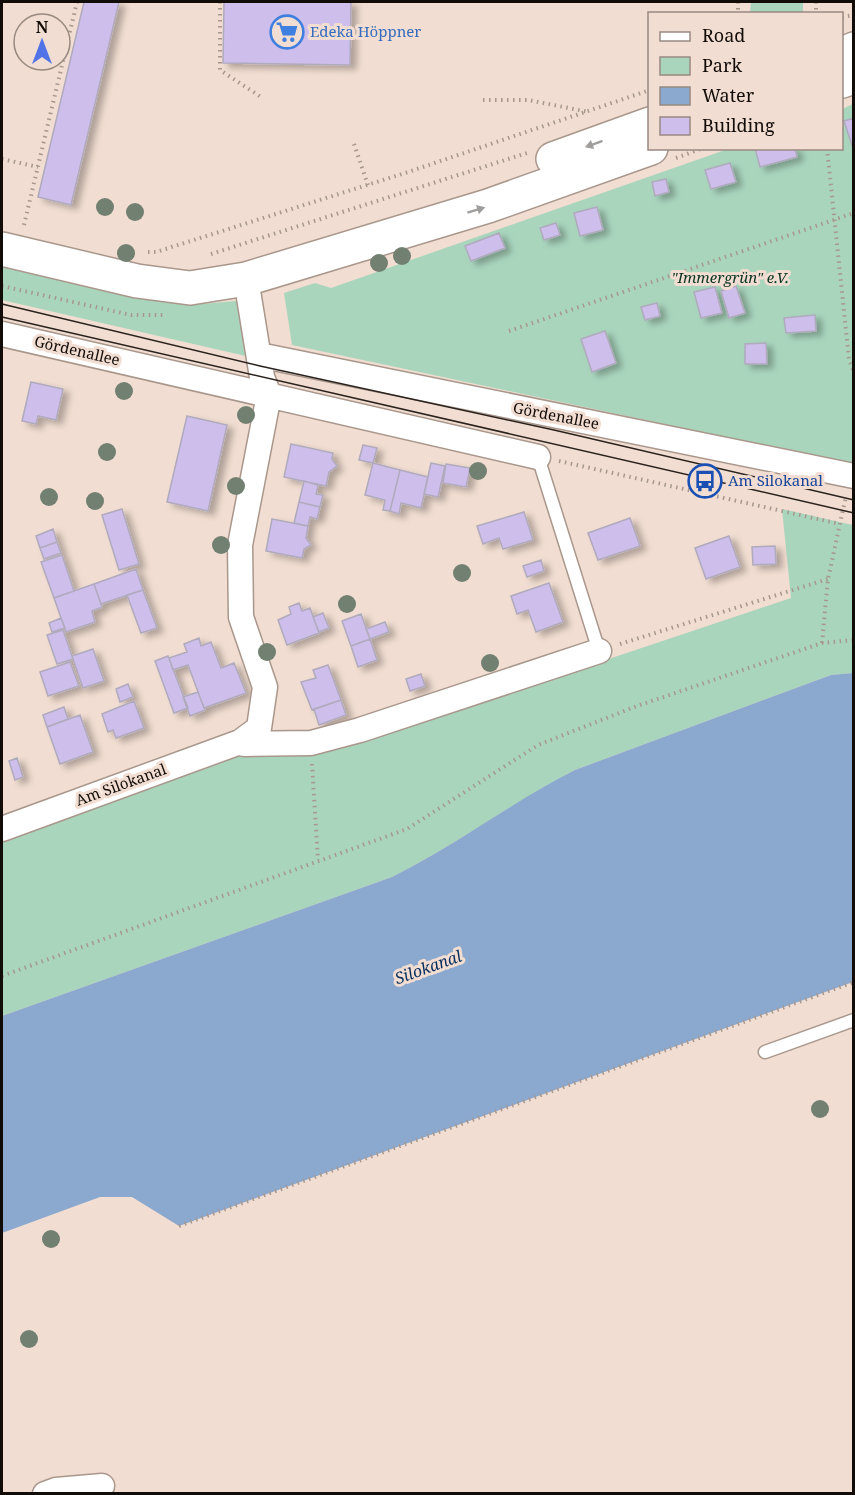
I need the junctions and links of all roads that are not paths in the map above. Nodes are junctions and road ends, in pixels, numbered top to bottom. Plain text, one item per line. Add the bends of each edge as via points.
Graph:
1 (648, 125) edge
2 (648, 149) edge
3 (7, 236) edge
4 (320, 257) junction
5 (246, 279) junction
6 (2, 334) edge
7 (259, 355) junction
8 (269, 395) junction
9 (538, 457) joint
10 (852, 476) edge
11 (598, 651) joint
12 (240, 742) junction
13 (2, 828) edge
14 (854, 1020) edge
15 (765, 1052) dead end
16 (102, 1486) dead end
17 (45, 1494) edge

1 -> 4 street via 403,213
4 -> 2 street via 488,206
3 - 5 street via 138,281 190,288
4 - 5 street
5 - 7 street, Am Silokanal
6 - 8 street, Gördenallee
7 - 8 street, Am Silokanal
7 - 10 street, Gördenallee
8 - 9 street, Gördenallee
8 - 12 street, Am Silokanal via 240,545 241,617 265,687 260,728
9 - 11 lane
11 - 12 street, Am Silokanal via 311,743
12 - 13 street, Am Silokanal
14 - 15 lane
16 - 17 street

